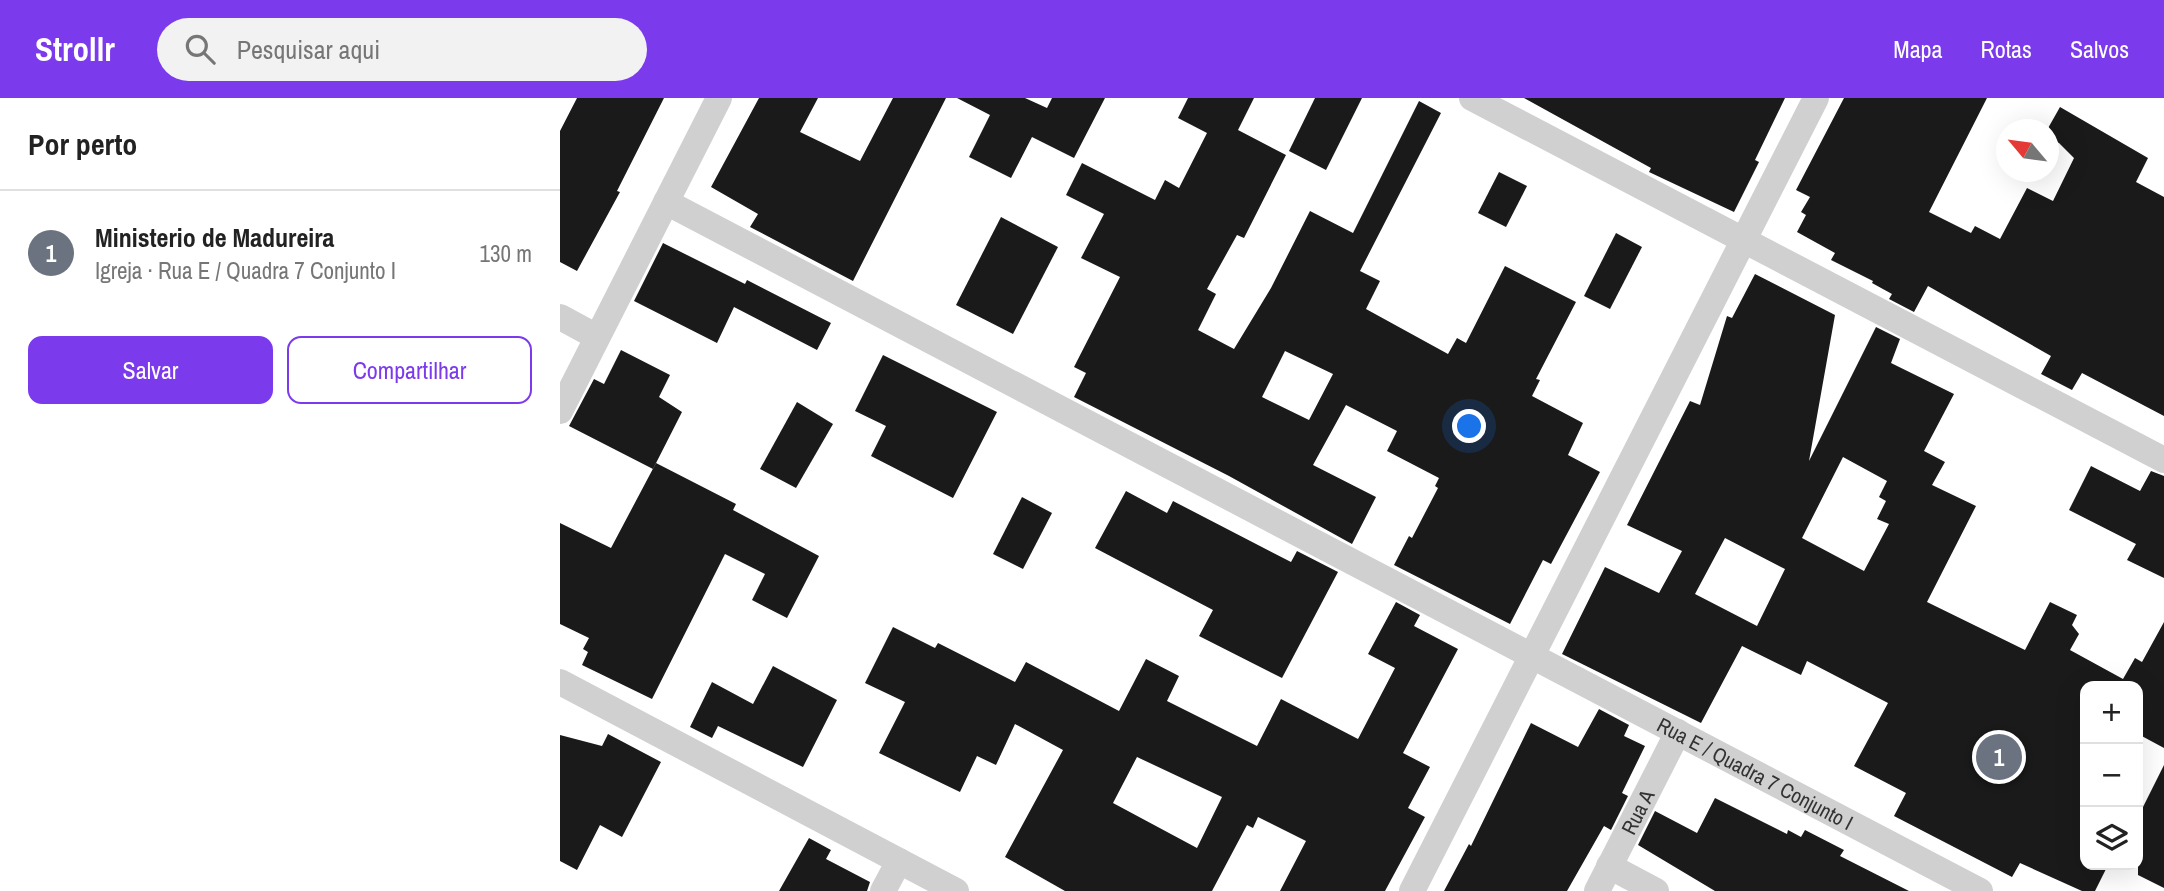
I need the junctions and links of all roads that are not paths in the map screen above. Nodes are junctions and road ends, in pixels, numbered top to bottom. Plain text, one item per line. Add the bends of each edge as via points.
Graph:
1 (719, 98) edge
2 (1472, 98) edge
3 (1816, 98) edge
4 (666, 202) junction
5 (1744, 240) junction
6 (560, 317) edge
7 (597, 337) junction
8 (560, 411) edge
9 (2164, 460) edge
10 (1531, 656) junction
11 (560, 682) edge
12 (1678, 732) junction
13 (898, 861) junction
14 (1609, 866) junction
15 (883, 891) edge
16 (956, 891) edge
17 (1412, 891) edge
18 (1597, 891) edge
19 (1656, 891) edge
20 (1980, 891) edge

1 - 4 street
2 - 5 street
3 - 5 street
4 - 7 street
4 - 10 street, Rua E / Quadra 7 Conjunto I
5 - 9 street
5 - 10 street
6 - 7 street
7 - 8 street
10 - 12 street, Rua E / Quadra 7 Conjunto I
10 - 17 street
11 - 13 street
12 - 14 street, Rua A
12 - 20 street, Rua E / Quadra 7 Conjunto I
13 - 15 street
13 - 16 street
14 - 18 street, Rua A
14 - 19 street

